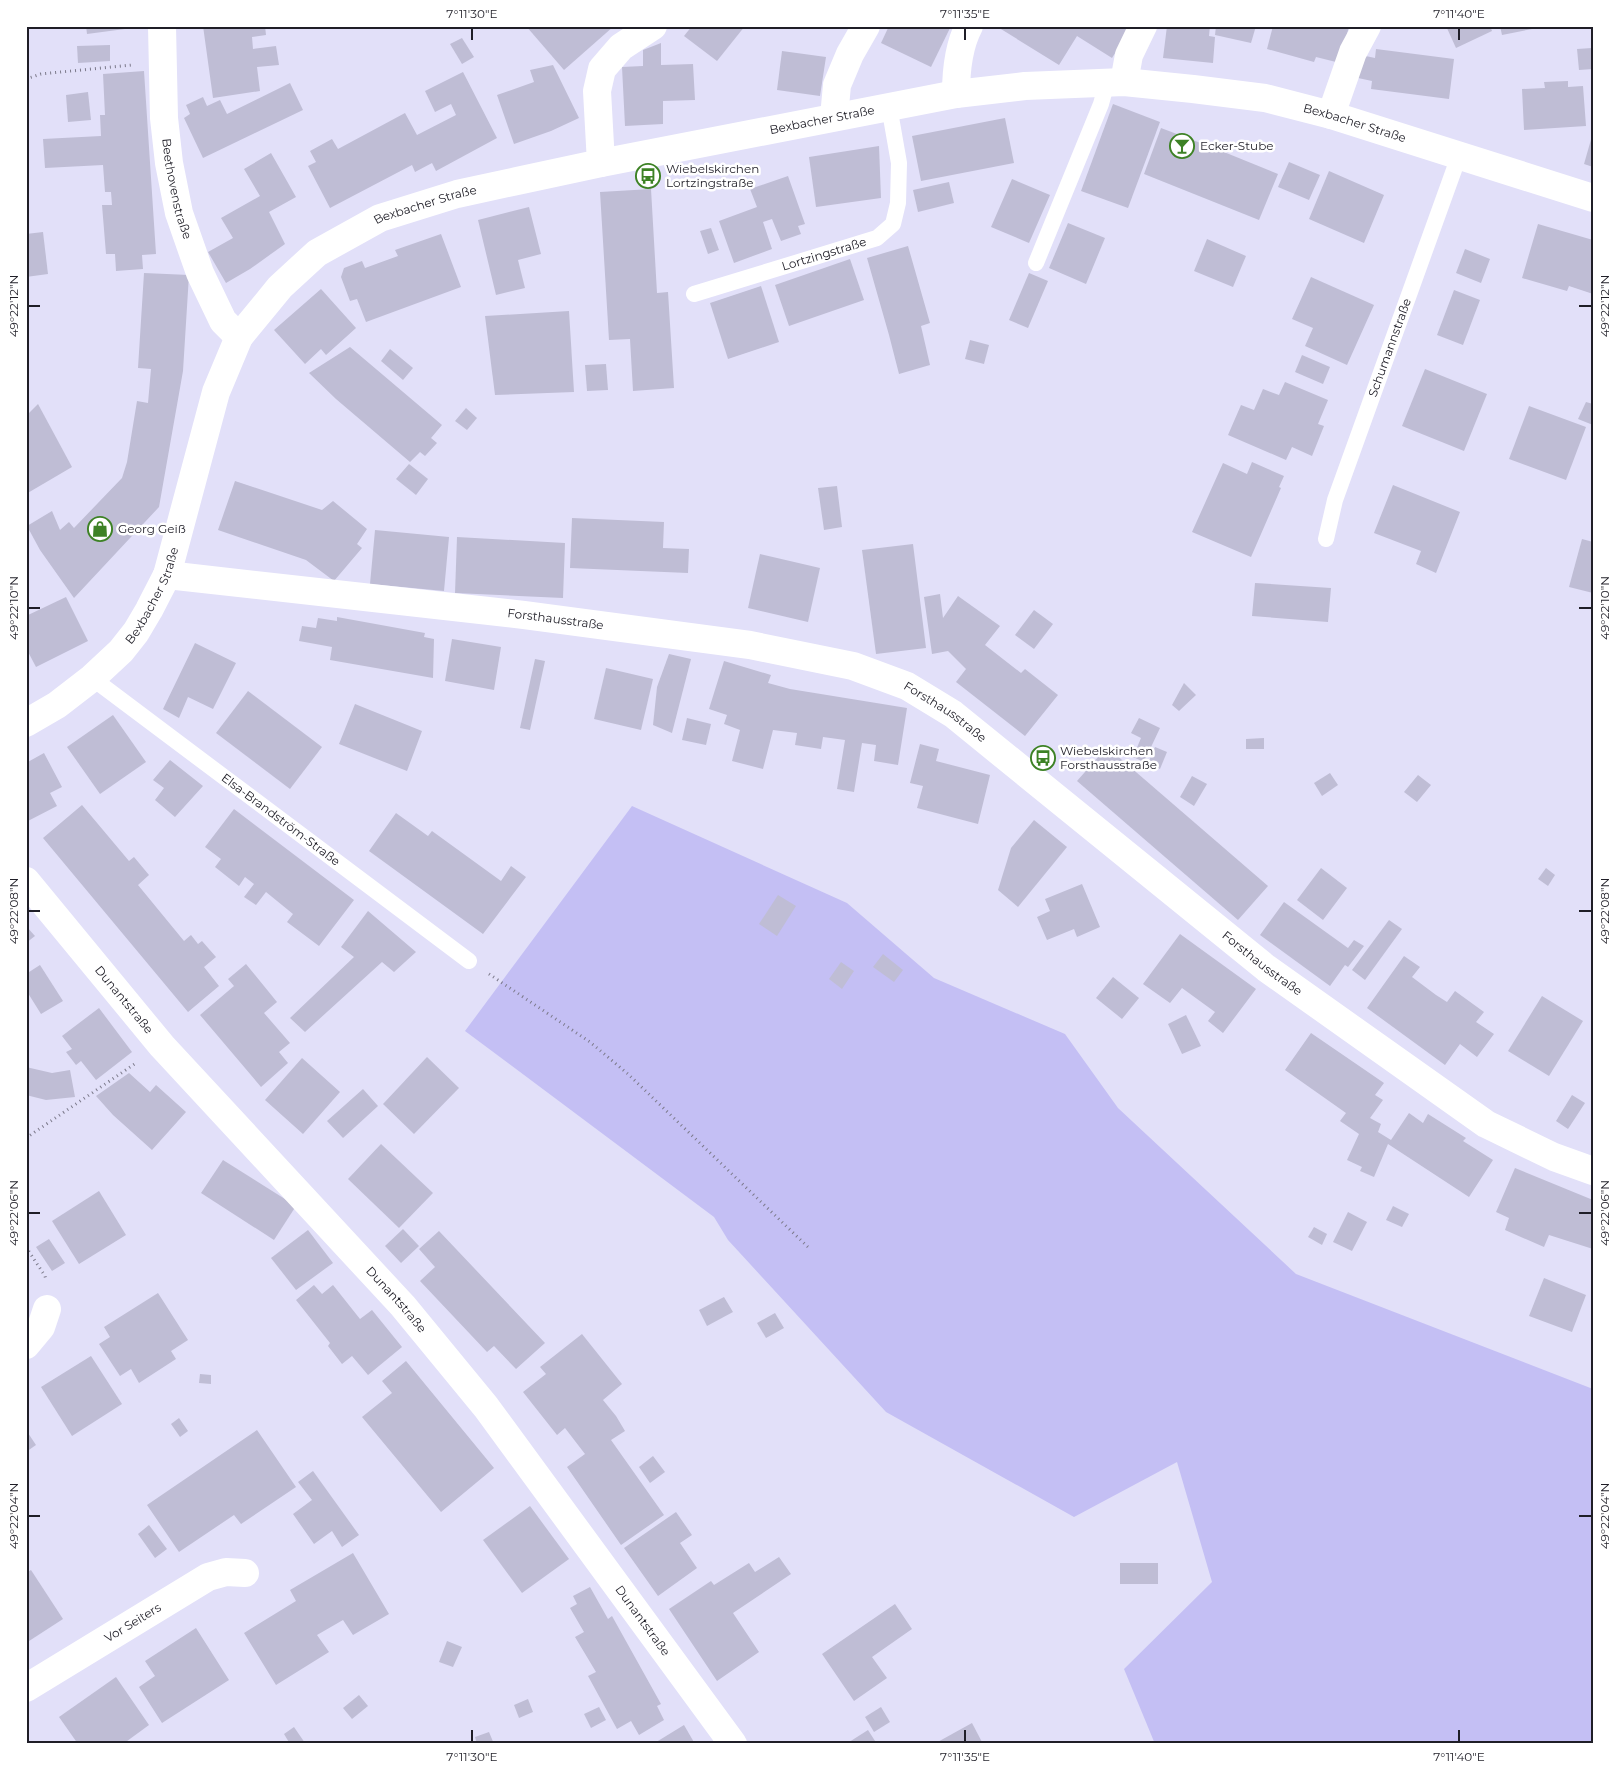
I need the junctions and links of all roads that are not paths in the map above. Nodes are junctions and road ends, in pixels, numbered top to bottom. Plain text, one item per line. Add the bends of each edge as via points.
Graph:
1 (162, 26) edge
2 (653, 26) edge
3 (866, 26) edge
4 (968, 26) edge
5 (1143, 26) edge
6 (1367, 26) edge
7 (1116, 82) junction
8 (956, 94) junction
9 (889, 106) junction
10 (1331, 115) junction
11 (834, 117) junction
12 (1459, 156) junction
13 (601, 163) junction
14 (1593, 198) edge
15 (1036, 264) dead end
16 (694, 294) dead end
17 (239, 338) junction
18 (1326, 539) dead end
19 (167, 575) junction
20 (92, 678) junction
21 (26, 724) edge
22 (26, 881) edge
23 (470, 961) road end
24 (1593, 1171) edge
25 (48, 1309) road end
26 (26, 1345) edge
27 (245, 1573) dead end
28 (26, 1688) edge
29 (733, 1744) edge

1 - 17 street, Beethovenstraße via 164,118 179,213 200,273 223,321
2 - 13 street via 621,47 602,69 597,91
3 - 11 street via 837,85
4 - 8 street via 956,71
5 - 7 street
6 - 10 street via 1353,52
7 - 8 street, Bexbacher Straße via 1024,86
7 - 10 street, Bexbacher Straße via 1264,98
7 - 15 lane via 1101,104
8 - 9 street, Bexbacher Straße
9 - 11 street, Bexbacher Straße
9 - 16 lane, Lortzingstraße via 899,163 898,203 893,224 877,238
10 - 12 street, Bexbacher Straße
11 - 13 street, Bexbacher Straße
12 - 14 street, Bexbacher Straße
12 - 18 lane, Schumannstraße via 1334,500
13 - 17 street, Bexbacher Straße via 457,194 380,218 317,252 280,287
17 - 19 street, Bexbacher Straße via 216,392
19 - 20 street, Bexbacher Straße via 136,632
19 - 24 street, Forsthausstraße via 524,615 750,645 853,666 907,686 953,714 1266,968 1486,1124 1554,1158
20 - 21 street, Bexbacher Straße
20 - 23 lane, Elsa-Brandström-Straße
22 - 29 street, Dunantstraße via 162,1046 403,1306 486,1407
25 - 26 street via 41,1327
27 - 28 street, Vor Seiters via 226,1572 208,1577

